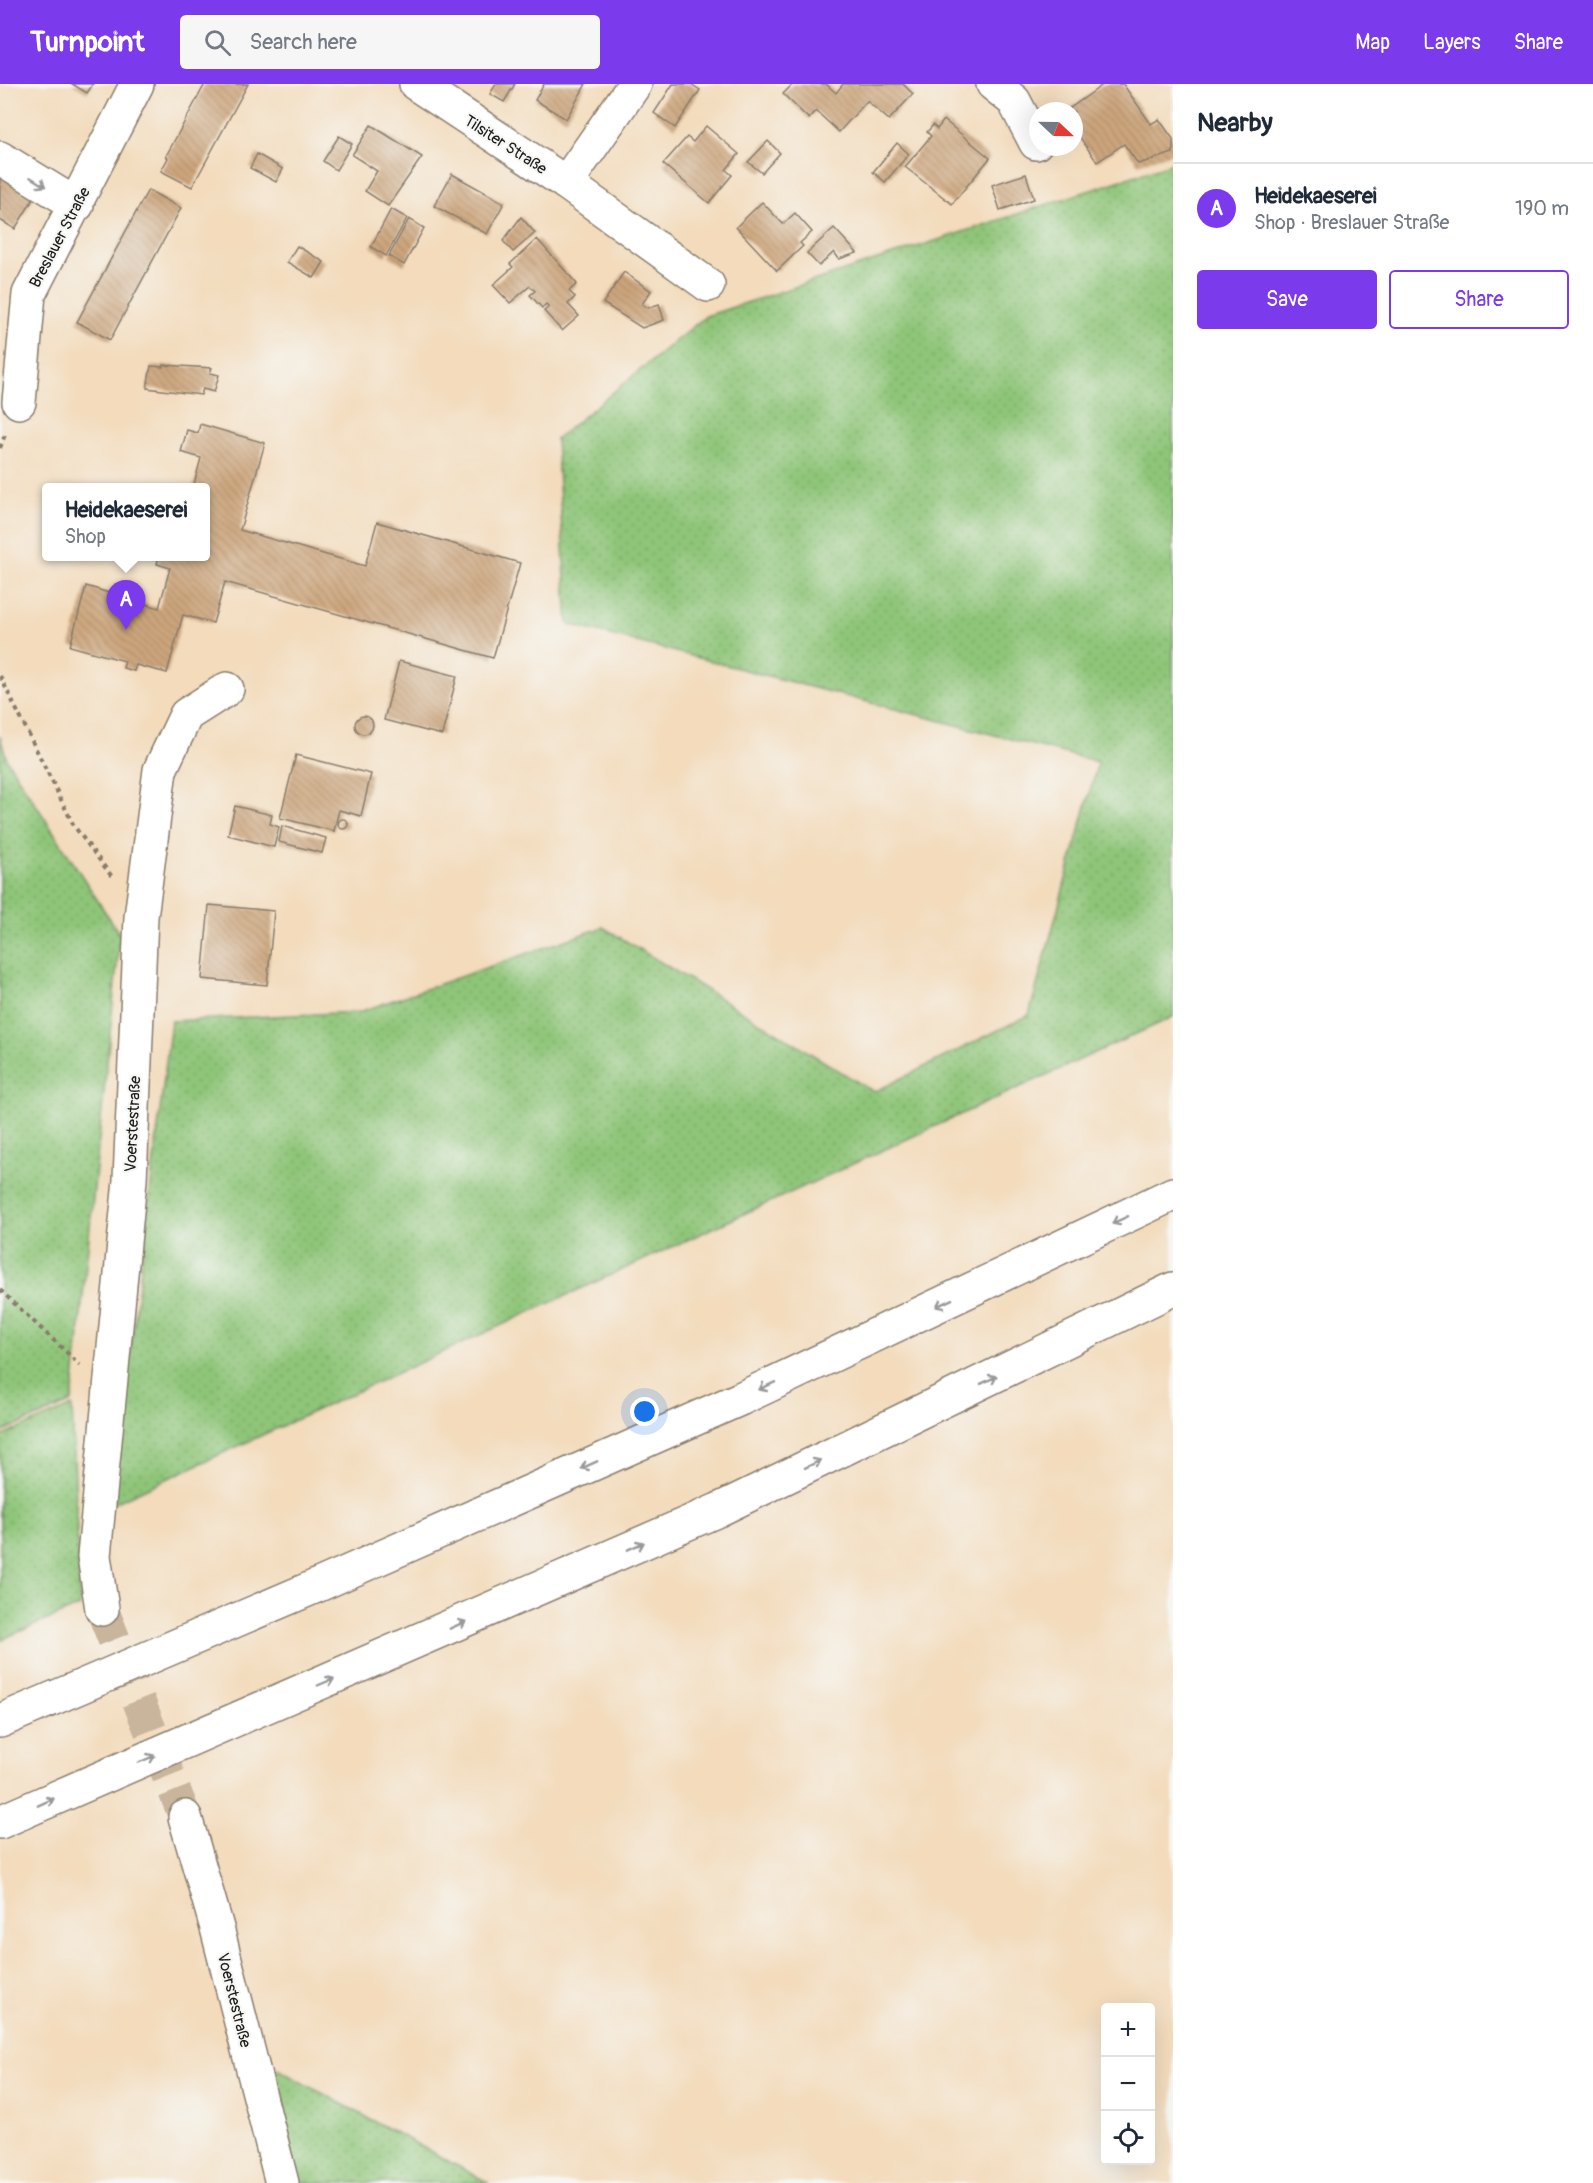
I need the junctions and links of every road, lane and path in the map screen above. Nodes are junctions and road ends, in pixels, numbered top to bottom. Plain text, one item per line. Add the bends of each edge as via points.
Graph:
1 (137, 84) edge
2 (416, 84) edge
3 (635, 84) edge
4 (993, 84) edge
5 (1029, 130) edge
6 (0, 158) edge
7 (566, 183) junction
8 (77, 205) junction
9 (708, 285) dead end
10 (19, 402) dead end
11 (0, 676) edge
12 (227, 689) dead end
13 (141, 917) junction
14 (1173, 1194) edge
15 (1173, 1289) edge
16 (0, 1290) edge
17 (109, 1392) junction
18 (102, 1609) tunnel mouth
19 (0, 1721) edge
20 (185, 1817) tunnel mouth
21 (0, 1822) edge
22 (282, 2183) edge

1 - 8 main road, Breslauer Straße
2 - 7 main road, Tilsiter Straße
3 - 7 main road, Tilsiter Straße
4 - 5 main road via 1014,101
6 -> 8 main road
7 - 9 main road, Tilsiter Straße
8 - 10 main road, Breslauer Straße via 29,294
11 - 13 path via 74,825
12 - 13 main road, Voerstestraße via 186,715 160,770
13 - 17 main road, Voerstestraße via 130,1180
14 -> 19 main road via 740,1399
21 -> 15 main road via 718,1510
16 - 17 path
17 - 18 main road, Voerstestraße via 94,1556
20 - 22 main road, Voerstestraße

